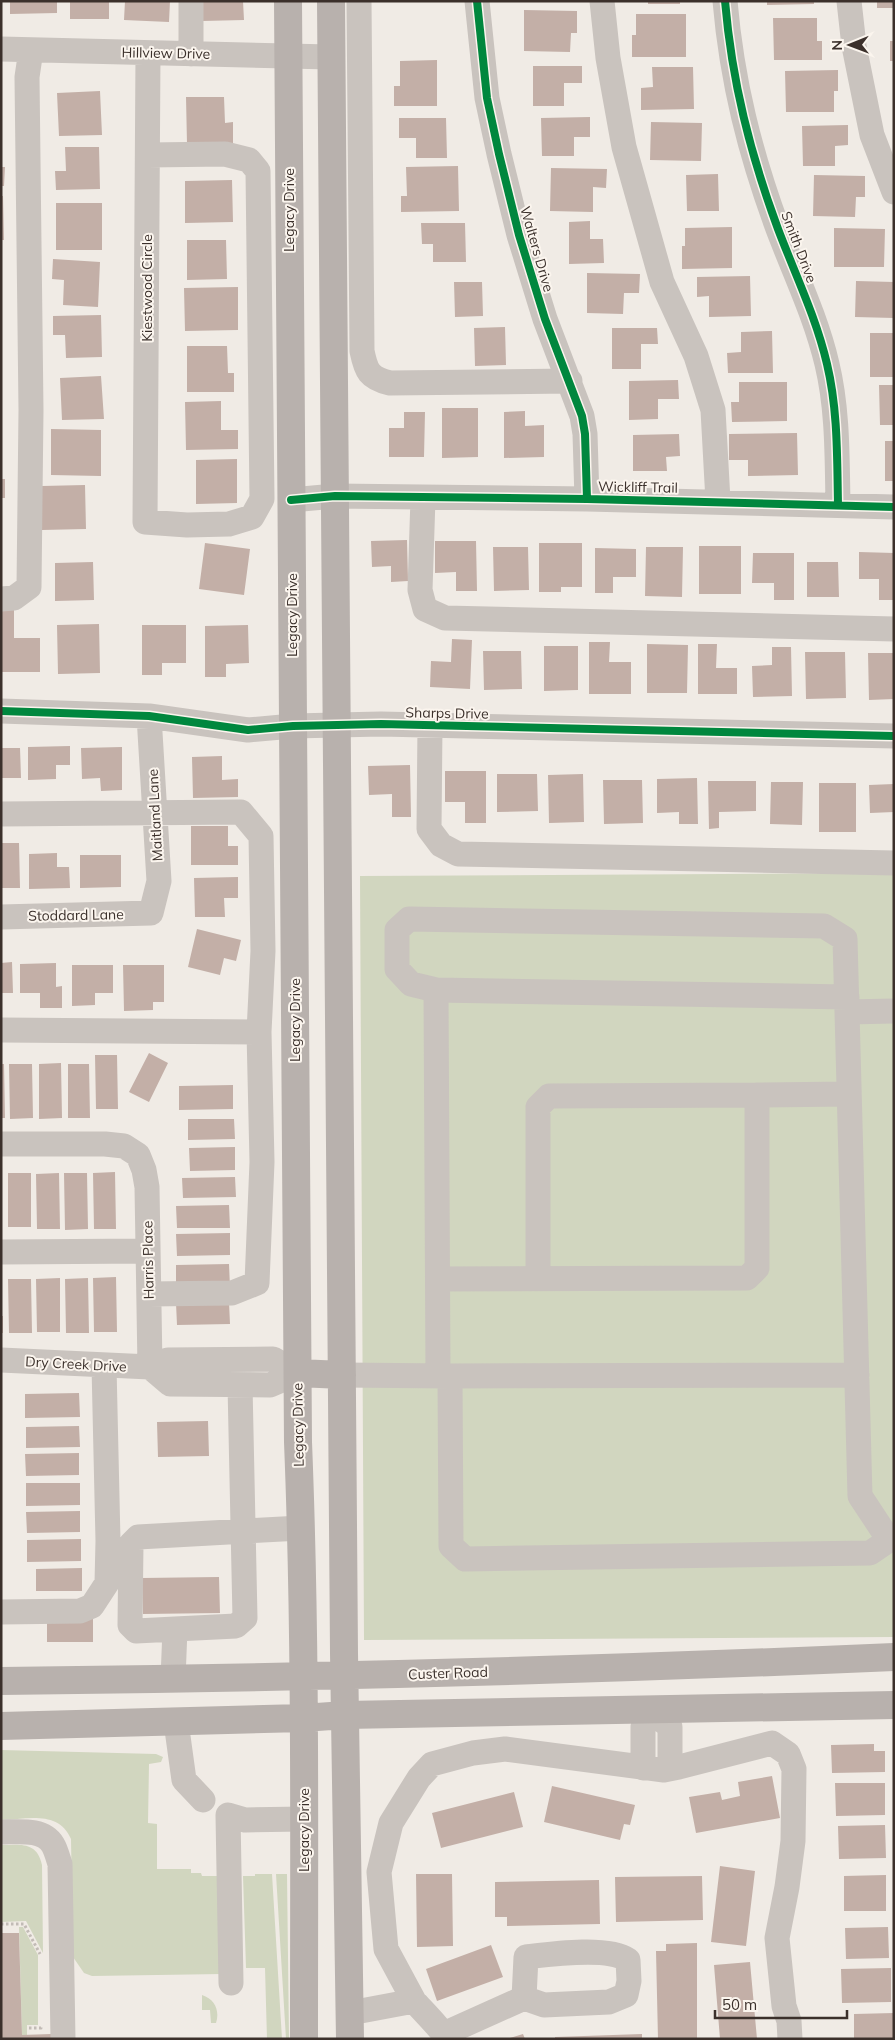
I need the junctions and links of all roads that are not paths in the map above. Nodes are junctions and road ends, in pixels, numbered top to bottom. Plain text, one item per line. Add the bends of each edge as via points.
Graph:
1 (191, 1) edge
2 (288, 1) edge
3 (331, 1) edge
4 (359, 1) edge
5 (477, 1) edge
6 (602, 1) edge
7 (725, 1) edge
8 (849, 1) edge
9 (1, 49) edge
10 (31, 50) junction
11 (148, 53) junction
12 (191, 54) junction
13 (288, 54) junction
14 (331, 57) junction
15 (148, 155) junction
16 (894, 192) edge
17 (570, 381) junction
18 (335, 496) junction
19 (423, 498) junction
20 (587, 499) junction
21 (292, 500) junction
22 (718, 502) junction
23 (838, 504) junction
24 (894, 507) edge
25 (1, 598) edge
26 (894, 629) edge
27 (1, 711) edge
28 (149, 716) junction
29 (337, 725) junction
30 (430, 725) junction
31 (293, 726) junction
32 (894, 736) edge
33 (155, 812) junction
34 (1, 814) edge
35 (894, 863) edge
36 (151, 913) joint
37 (1, 917) edge
38 (436, 990) junction
39 (847, 1004) junction
40 (894, 1011) edge
41 (1, 1030) edge
42 (259, 1032) junction
43 (850, 1094) junction
44 (757, 1095) junction
45 (1, 1144) edge
46 (148, 1251) junction
47 (1, 1252) edge
48 (538, 1278) junction
49 (438, 1279) junction
50 (149, 1294) junction
51 (1, 1360) edge
52 (104, 1366) junction
53 (150, 1367) junction
54 (298, 1373) junction
55 (342, 1375) junction
56 (857, 1375) junction
57 (444, 1376) junction
58 (240, 1385) junction
59 (301, 1528) junction
60 (243, 1530) junction
61 (892, 1542) edge
62 (1, 1612) edge
63 (175, 1629) junction
64 (894, 1657) edge
65 (648, 1668) junction
66 (303, 1676) junction
67 (344, 1676) junction
68 (173, 1679) junction
69 (1, 1681) edge
70 (894, 1704) edge
71 (650, 1710) junction
72 (345, 1715) junction
73 (303, 1718) junction
74 (176, 1722) junction
75 (1, 1726) edge
76 (644, 1768) junction
77 (670, 1768) junction
78 (204, 1800) dead end
79 (304, 1819) junction
80 (1, 1832) edge
81 (232, 1983) dead end
82 (524, 1998) dead end
83 (414, 2001) junction
84 (350, 2026) edge
85 (445, 2036) edge
86 (63, 2039) edge
87 (304, 2039) edge
88 (790, 2039) edge

1 - 12 street
2 - 13 main road, Legacy Drive
3 - 14 main road
4 - 17 street via 362,351 366,367 376,380 390,383
5 - 17 street, Walters Drive via 482,60 499,154 545,319
6 - 22 street via 608,58 624,147 662,282 696,356 713,410
7 - 23 street, Smith Drive via 729,45 746,130 828,366 833,400
8 - 16 street via 854,46 872,135
9 - 10 street, Hillview Drive
10 - 11 street, Hillview Drive
10 - 25 street via 27,77 31,410 29,587 14,598
11 - 12 street, Hillview Drive
11 - 15 street, Kiestwood Circle
12 - 13 street, Hillview Drive
13 - 14 street, Hillview Drive
13 - 21 main road, Legacy Drive
14 - 18 main road
15 - 15 street, Kiestwood Circle via 146,522 229,524 252,517 262,498 258,171 249,160 225,154
17 - 20 street, Walters Drive via 585,434
18 - 19 street, Wickliff Trail
18 - 21 street, Wickliff Trail
18 - 29 main road
19 - 20 street, Wickliff Trail
19 - 26 street via 420,590 425,609 445,618
20 - 22 street, Wickliff Trail
21 - 31 main road, Legacy Drive
22 - 23 street, Wickliff Trail
23 - 24 street, Wickliff Trail
27 - 28 street, Sharps Drive
28 - 31 street, Sharps Drive via 248,730
28 - 33 street, Maitland Lane
29 - 30 street, Sharps Drive
29 - 31 street, Sharps Drive
29 - 55 main road
30 - 32 street, Sharps Drive
30 - 35 street via 429,828 441,845 458,854
31 - 54 main road, Legacy Drive
33 - 34 street
33 - 36 street, Maitland Lane via 159,881
33 - 42 street via 240,812 261,836 263,951
36 - 37 street, Stoddard Lane
38 - 39 street
38 - 39 street via 411,984 397,969 397,930 408,919 824,926 845,938
38 - 49 street
39 - 40 street
39 - 43 street
41 - 42 street
42 - 50 street via 262,1162 257,1283 232,1293
43 - 44 street
43 - 56 street
44 - 48 street via 549,1096 538,1107
44 - 48 street via 757,1268 747,1278
45 - 46 street, Harris Place via 105,1144 124,1146 138,1155 147,1187
46 - 47 street
46 - 50 street, Harris Place
48 - 49 street
49 - 57 street
50 - 53 street, Harris Place
51 - 52 street, Dry Creek Drive
52 - 53 street, Dry Creek Drive
52 - 62 street via 107,1583 92,1606 80,1611
53 - 54 street, Dry Creek Drive via 168,1360 273,1359
53 - 58 street via 170,1384
54 - 55 main road
54 - 58 street via 270,1385
54 - 59 main road, Legacy Drive
55 - 57 street
55 - 67 main road
56 - 57 street
56 - 61 street via 860,1496
57 - 61 street via 451,1546 465,1558 870,1553
58 - 60 street
59 - 60 street
59 - 66 main road, Legacy Drive
60 - 63 street via 244,1618 236,1626
60 - 63 street via 138,1537 131,1544 130,1625 136,1631
63 - 68 street
64 - 65 main road, Custer Road
65 - 67 main road, Custer Road
65 - 71 main road
66 - 67 main road, Custer Road
66 - 68 main road, Custer Road
66 - 73 main road, Legacy Drive
67 - 72 main road
68 - 69 main road, Custer Road
70 - 71 main road
71 - 72 main road
71 - 76 street via 643,1727
71 - 77 street via 670,1727
72 - 73 main road
72 - 84 main road
73 - 74 main road
73 - 79 main road, Legacy Drive
74 - 75 main road
74 - 78 street via 184,1780
76 - 77 street
76 - 83 street via 505,1749 473,1753 432,1764 419,1778 391,1824 379,1872 386,1948
77 - 88 street via 772,1743 788,1754 794,1770 793,1841 788,1887 777,1938
79 - 81 street via 245,1820 228,1815
79 - 87 main road, Legacy Drive
80 - 86 street via 30,1832 44,1836 53,1844 60,1864
82 - 85 street
83 - 84 street
83 - 85 street

